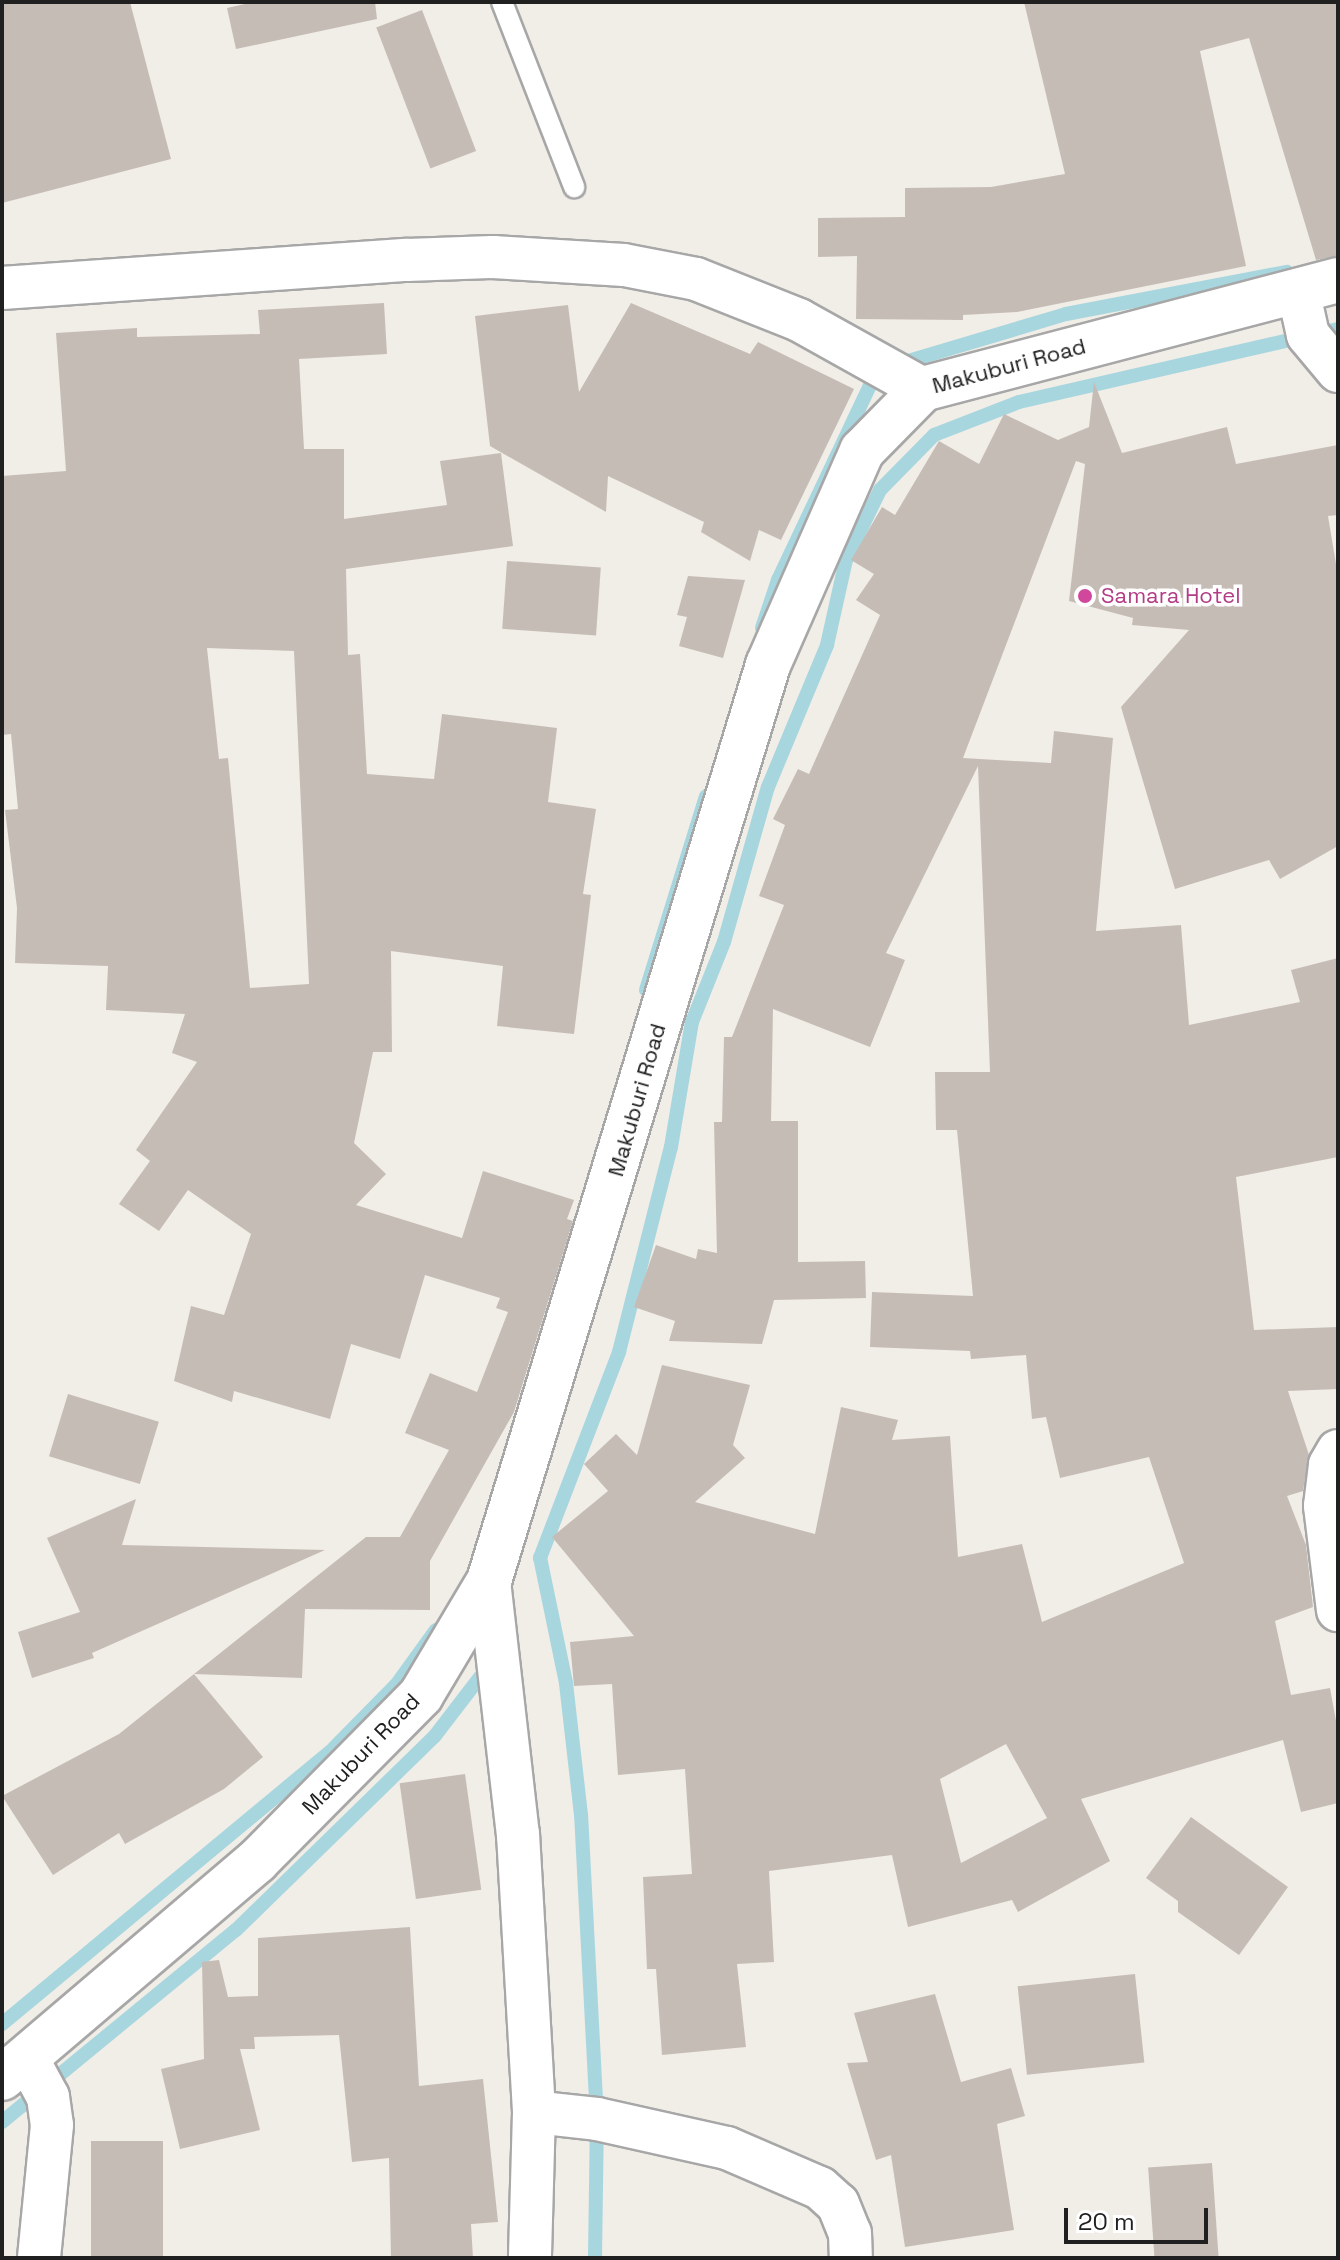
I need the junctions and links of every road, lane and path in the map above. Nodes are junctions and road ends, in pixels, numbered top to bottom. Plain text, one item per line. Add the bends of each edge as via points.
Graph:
1 (502, 2) edge
2 (574, 187) dead end
3 (1318, 285) edge
4 (2, 288) edge
5 (1338, 371) edge
6 (923, 389) junction
7 (1338, 1451) edge
8 (489, 1581) junction
9 (1338, 1610) edge
10 (15, 2069) edge
11 (534, 2112) junction
12 (39, 2258) edge
13 (530, 2258) edge
14 (851, 2258) edge

1 - 2 lane
3 - 5 street via 1308,335
3 - 6 street, Makuburi Road
4 - 6 street via 422,259 493,257 624,265 696,279 799,320
6 - 8 street, Makuburi Road via 862,451 768,665
7 - 9 street via 1330,1465 1325,1506
8 - 10 street, Makuburi Road via 421,1695 257,1861
8 - 11 street via 518,1834
10 - 12 street via 48,2097 52,2125
11 - 13 street
11 - 14 street via 597,2119 727,2148 820,2188 838,2204 850,2233

